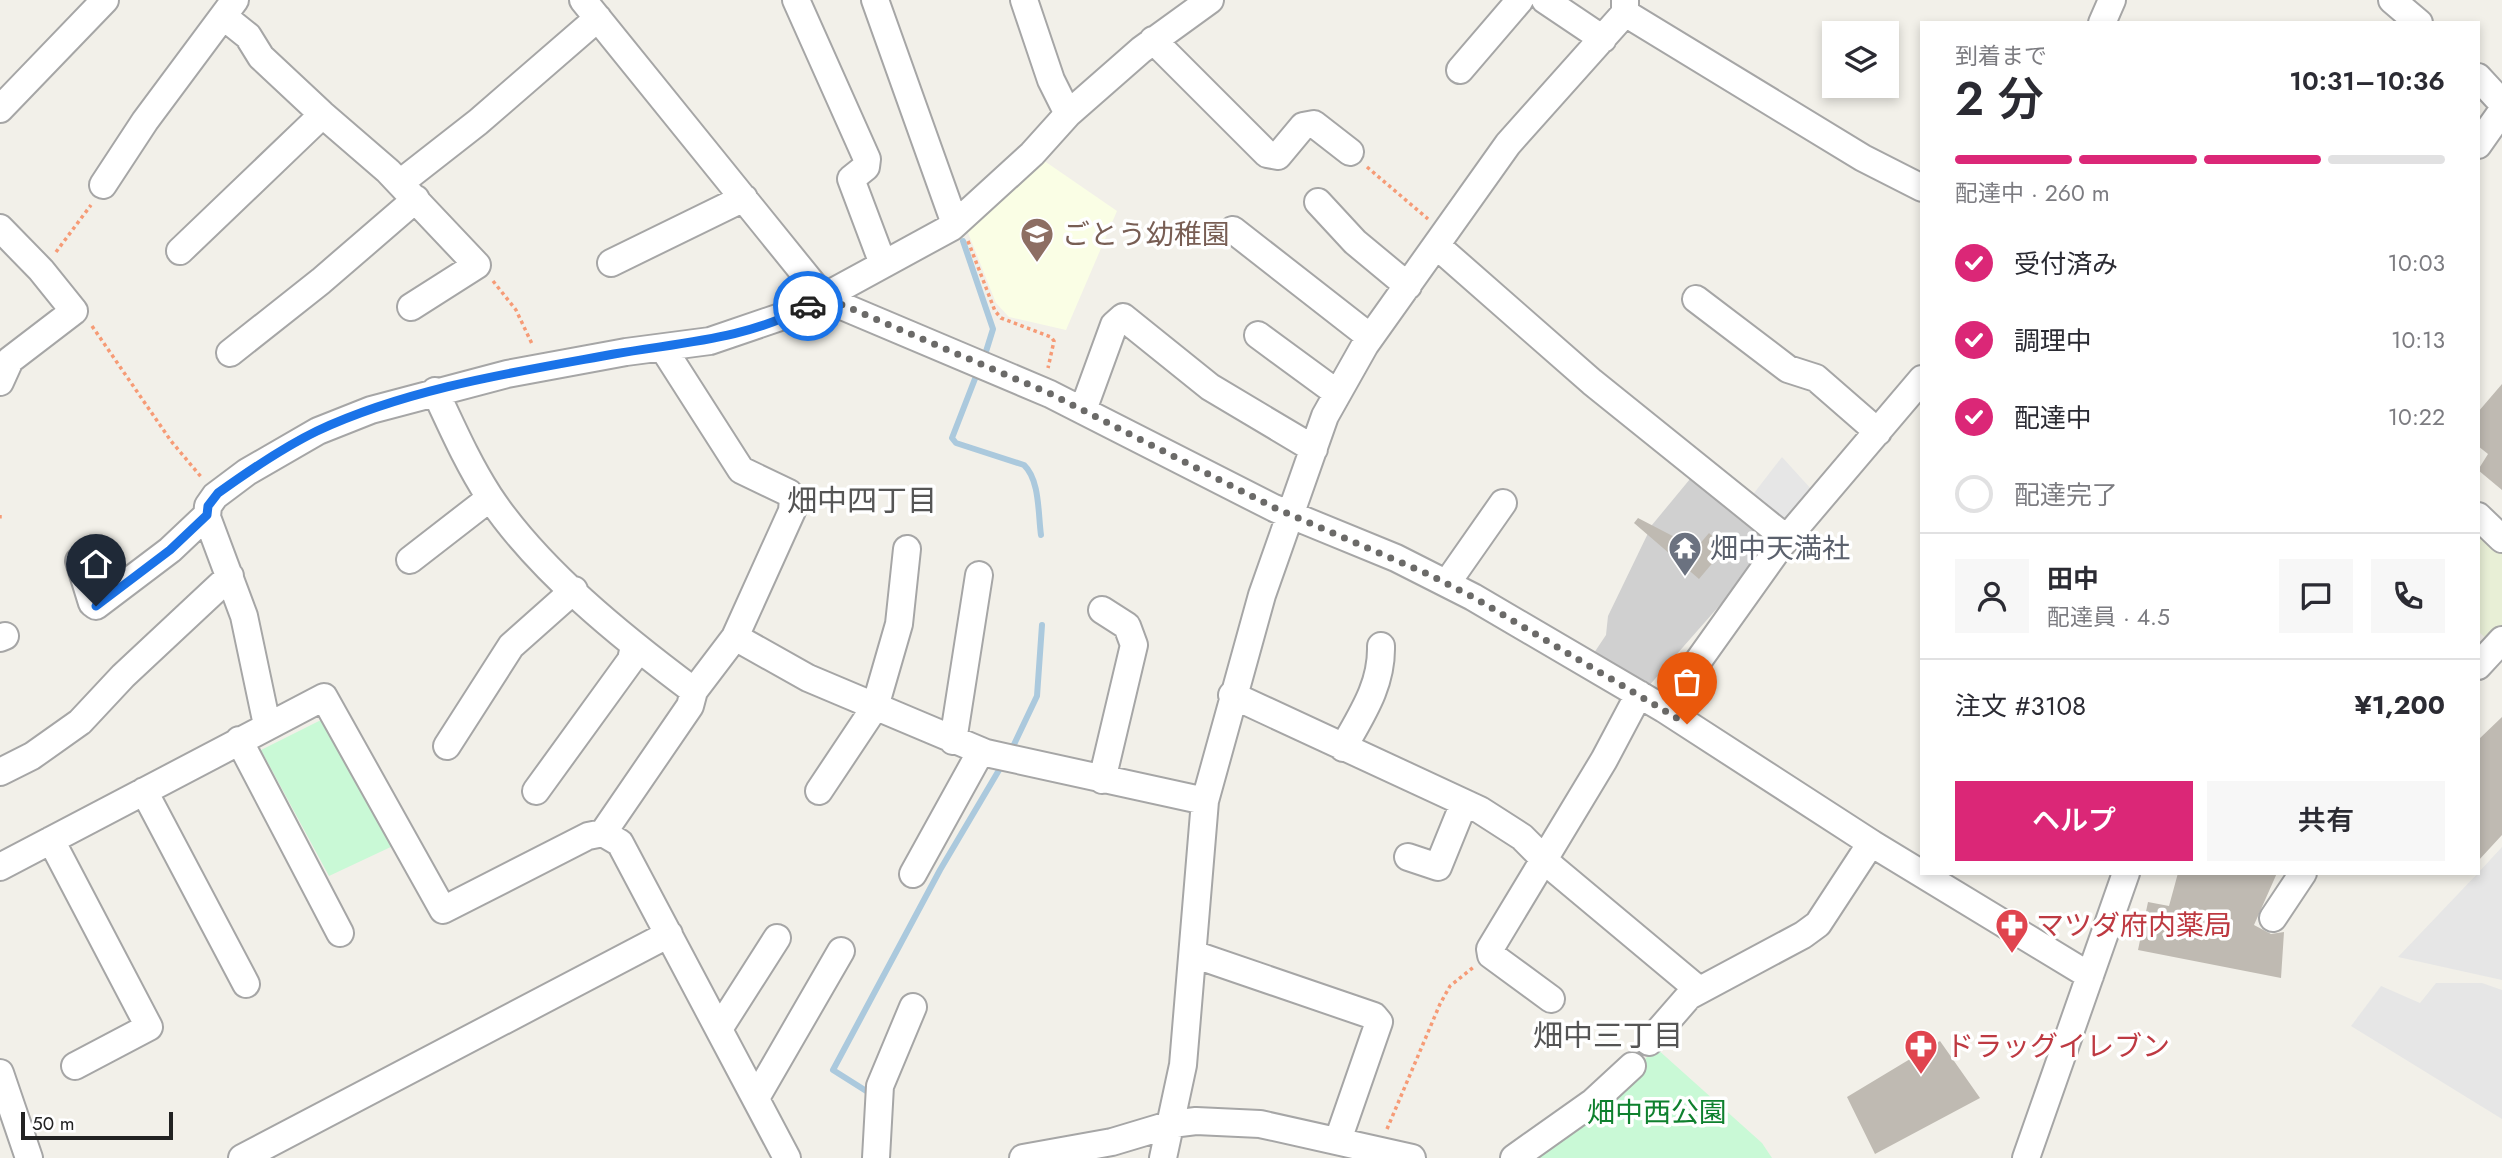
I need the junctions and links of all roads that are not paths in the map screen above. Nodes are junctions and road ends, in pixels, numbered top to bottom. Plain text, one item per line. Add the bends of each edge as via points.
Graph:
1 (105, 0) edge
2 (796, 0) edge
3 (875, 0) edge
4 (1024, 0) edge
5 (1210, 0) edge
6 (1520, 0) edge
7 (1545, 0) edge
8 (2112, 0) edge
9 (2392, 0) edge
10 (1625, 7) edge
11 (229, 8) edge
12 (591, 9) edge
13 (1170, 12) edge
14 (2103, 21) edge
15 (2417, 21) edge
16 (1603, 39) junction
17 (1153, 40) junction
18 (1460, 70) dead end
19 (2480, 79) edge
20 (2502, 103) edge
21 (0, 109) edge
22 (2502, 111) edge
23 (1069, 114) junction
24 (322, 115) junction
25 (2480, 142) edge
26 (1350, 152) road end
27 (103, 185) road end
28 (1920, 187) edge
29 (408, 191) junction
30 (744, 198) junction
31 (1318, 202) dead end
32 (958, 222) junction
33 (0, 228) edge
34 (1233, 230) dead end
35 (1441, 240) junction
36 (180, 251) dead end
37 (611, 263) dead end
38 (883, 264) junction
39 (1408, 286) junction
40 (824, 297) junction
41 (1696, 299) dead end
42 (411, 307) dead end
43 (1258, 335) dead end
44 (1370, 337) junction
45 (663, 348) junction
46 (230, 353) dead end
47 (1920, 381) edge
48 (0, 382) edge
49 (435, 391) junction
50 (1337, 393) junction
51 (1083, 410) junction
52 (1878, 432) junction
53 (1314, 449) junction
54 (490, 498) junction
55 (1503, 503) dead end
56 (212, 504) junction
57 (1292, 514) junction
58 (2480, 518) edge
59 (1787, 539) junction
60 (2502, 539) edge
61 (907, 549) dead end
62 (410, 560) dead end
63 (79, 561) dead end
64 (979, 575) dead end
65 (230, 576) junction
66 (1447, 583) junction
67 (574, 590) junction
68 (1102, 610) dead end
69 (735, 638) junction
70 (2502, 640) edge
71 (634, 646) junction
72 (1381, 646) dead end
73 (2480, 664) edge
74 (694, 691) junction
75 (1639, 694) junction
76 (1232, 695) junction
77 (875, 707) junction
78 (1664, 709) junction
79 (267, 725) junction
80 (239, 740) junction
81 (953, 741) junction
82 (447, 746) dead end
83 (1343, 748) junction
84 (981, 751) junction
85 (0, 772) edge
86 (1102, 780) junction
87 (144, 791) junction
88 (536, 791) dead end
89 (819, 791) dead end
90 (1205, 801) junction
91 (1464, 803) junction
92 (612, 838) junction
93 (51, 840) junction
94 (1871, 843) junction
95 (1408, 857) dead end
96 (1543, 857) junction
97 (0, 867) edge
98 (1920, 873) edge
99 (913, 874) dead end
100 (1924, 875) edge
101 (2125, 875) edge
102 (2302, 875) edge
103 (2273, 918) dead end
104 (340, 933) dead end
105 (669, 934) junction
106 (777, 938) dead end
107 (841, 951) dead end
108 (1193, 954) junction
109 (2090, 976) junction
110 (246, 984) dead end
111 (1699, 990) junction
112 (1551, 999) dead end
113 (913, 1007) dead end
114 (719, 1029) junction
115 (1649, 1042) dead end
116 (75, 1066) dead end
117 (1632, 1066) dead end
118 (0, 1073) edge
119 (756, 1098) junction
120 (1172, 1124) junction
121 (1338, 1140) junction
122 (29, 1158) edge
123 (242, 1158) edge
124 (787, 1158) edge
125 (876, 1158) edge
126 (1023, 1158) edge
127 (1163, 1158) edge
128 (1412, 1158) edge
129 (1514, 1158) edge
130 (2026, 1158) edge

1 - 21 street
2 - 38 street via 867,159 866,167 851,179
3 - 32 street
4 - 23 street via 1051,80
5 - 13 street
6 - 18 street
7 - 16 street
8 - 14 street
9 - 15 street
10 - 16 street
10 - 28 street via 1863,158
11 - 24 street via 261,57
11 - 27 street
12 - 29 street
12 - 30 street
13 - 17 street
16 - 35 street via 1508,144
17 - 23 street
17 - 26 street via 1267,154 1278,156 1303,126 1314,124
19 - 20 street
22 - 25 street
23 - 32 street
24 - 29 street
24 - 36 street
29 - 42 street via 477,265
29 - 46 street via 321,281
30 - 37 street
30 - 40 street
31 - 39 street via 1355,242
32 - 38 street
33 - 48 street via 73,307 71,315 10,360
34 - 44 street
35 - 39 street
35 - 59 street via 1592,382
38 - 40 street
39 - 44 street
40 - 45 street via 798,312 733,335
40 - 51 street
41 - 52 street via 1788,369 1816,379
43 - 50 street
44 - 50 street
45 - 49 street
45 - 69 street via 741,470 793,498 787,523
47 - 52 street
49 - 54 street
49 - 56 street via 318,430
50 - 53 street
51 - 53 street via 1114,325 1123,317 1210,387
51 - 57 street
52 - 59 street
53 - 57 street
54 - 62 street
54 - 67 street
55 - 66 street
56 - 63 street via 160,558 96,606
56 - 65 street
57 - 66 street
57 - 76 street
58 - 60 street
59 - 78 street
61 - 77 street via 899,624
64 - 81 street
65 - 79 street via 244,615
65 - 85 street via 80,722
66 - 75 street
67 - 71 street
67 - 82 street via 511,646
68 - 86 street via 1127,626 1134,645
69 - 74 street
69 - 77 street via 808,678
70 - 73 street
71 - 74 street
71 - 88 street via 632,660
72 - 83 street via 1381,670 1371,697
74 - 92 street via 690,706
75 - 78 street
75 - 96 street
76 - 83 street
76 - 90 street
77 - 81 street
77 - 89 street
78 - 94 street
79 - 80 street
79 - 92 street via 324,697 443,910 589,836
80 - 87 street
80 - 104 street
81 - 84 street
83 - 91 street
84 - 86 street
84 - 99 street
86 - 90 street
87 - 93 street
87 - 110 street
90 - 108 street
91 - 95 street via 1438,867
91 - 96 street via 1522,837
92 - 105 street
93 - 97 street
93 - 116 street via 149,1027
94 - 98 street
94 - 111 street via 1818,924
96 - 111 street
96 - 112 street via 1490,949
100 - 109 street
101 - 109 street
102 - 103 street
105 - 114 street
105 - 123 street
106 - 114 street
107 - 119 street
108 - 120 street via 1183,1065
108 - 121 street via 1374,1016 1379,1022
109 - 130 street
111 - 115 street
113 - 125 street via 880,1086
114 - 119 street
117 - 129 street via 1578,1114
118 - 122 street
119 - 124 street
120 - 121 street via 1260,1124
120 - 126 street via 1112,1142
120 - 127 street
121 - 128 street

